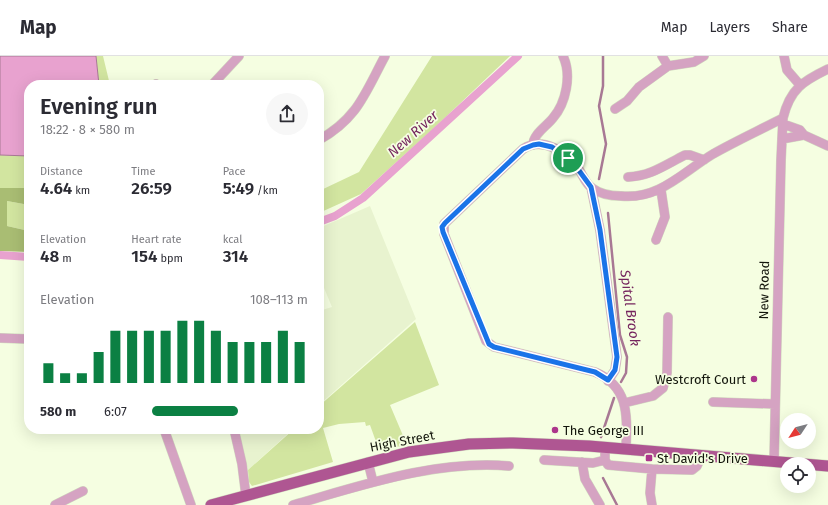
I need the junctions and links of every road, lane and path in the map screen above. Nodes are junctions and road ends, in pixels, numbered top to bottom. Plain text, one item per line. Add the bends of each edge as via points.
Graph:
1 (239, 56) edge
2 (385, 56) edge
3 (563, 56) edge
4 (662, 56) edge
5 (704, 56) edge
6 (784, 56) edge
7 (668, 66) junction
8 (828, 69) edge
9 (217, 80) edge
10 (800, 85) junction
11 (615, 108) dead end
12 (783, 121) junction
13 (804, 135) junction
14 (324, 137) edge
15 (782, 139) junction
16 (533, 145) junction
17 (828, 146) edge
18 (704, 160) junction
19 (628, 177) dead end
20 (591, 187) junction
21 (661, 190) junction
22 (656, 240) dead end
23 (668, 317) dead end
24 (0, 338) edge
25 (24, 339) edge
26 (608, 380) junction
27 (624, 402) junction
28 (713, 402) dead end
29 (775, 404) junction
30 (166, 434) edge
31 (235, 434) edge
32 (605, 448) junction
33 (626, 449) junction
34 (702, 455) junction
35 (544, 460) dead end
36 (604, 460) junction
37 (368, 462) junction
38 (582, 462) junction
39 (774, 462) junction
40 (509, 466) dead end
41 (828, 466) edge
42 (652, 469) junction
43 (373, 482) junction
44 (83, 491) dead end
45 (246, 496) junction
46 (223, 504) edge
47 (55, 505) edge
48 (191, 505) edge
49 (211, 505) edge
50 (293, 505) edge
51 (600, 505) edge
52 (652, 505) edge

1 - 9 street
2 - 14 street via 352,115 339,128
3 - 16 street via 567,70 564,100 556,115 535,138
4 - 7 street
5 - 7 street via 694,62
6 - 10 street via 787,70
7 - 11 street
8 - 10 street
10 - 12 street, New Road via 788,102
12 - 13 street
12 - 15 street, New Road
12 - 18 street
13 - 15 street
13 - 17 street
15 - 29 street, New Road
16 - 20 street via 548,146 561,152 576,165
16 - 26 street via 523,149 445,223 442,227 444,234 489,344 595,372
18 - 19 street via 690,154 685,155 656,171
18 - 21 street
20 - 21 street via 611,195 629,197
20 - 26 street via 600,230 617,357 615,370
21 - 22 street via 666,217
23 - 27 street via 663,388 653,396
24 - 25 street
26 - 27 street
27 - 33 street via 627,420
28 - 29 street
29 - 39 street, New Road
30 - 48 street
31 - 45 street
32 - 33 main road, High Street
32 - 36 street
32 - 37 main road, High Street via 484,443 422,449
33 - 34 main road, High Street
34 - 39 main road, High Street
34 - 42 street via 692,470
35 - 38 street
36 - 38 street via 597,463
36 - 42 street via 611,466
37 - 43 street
37 - 45 main road, High Street
38 - 51 street via 585,479
39 - 41 main road, High Street
40 - 43 street via 471,464 441,467
42 - 52 street
43 - 50 street
44 - 47 street
45 - 46 main road, High Street
46 - 49 main road, High Street

